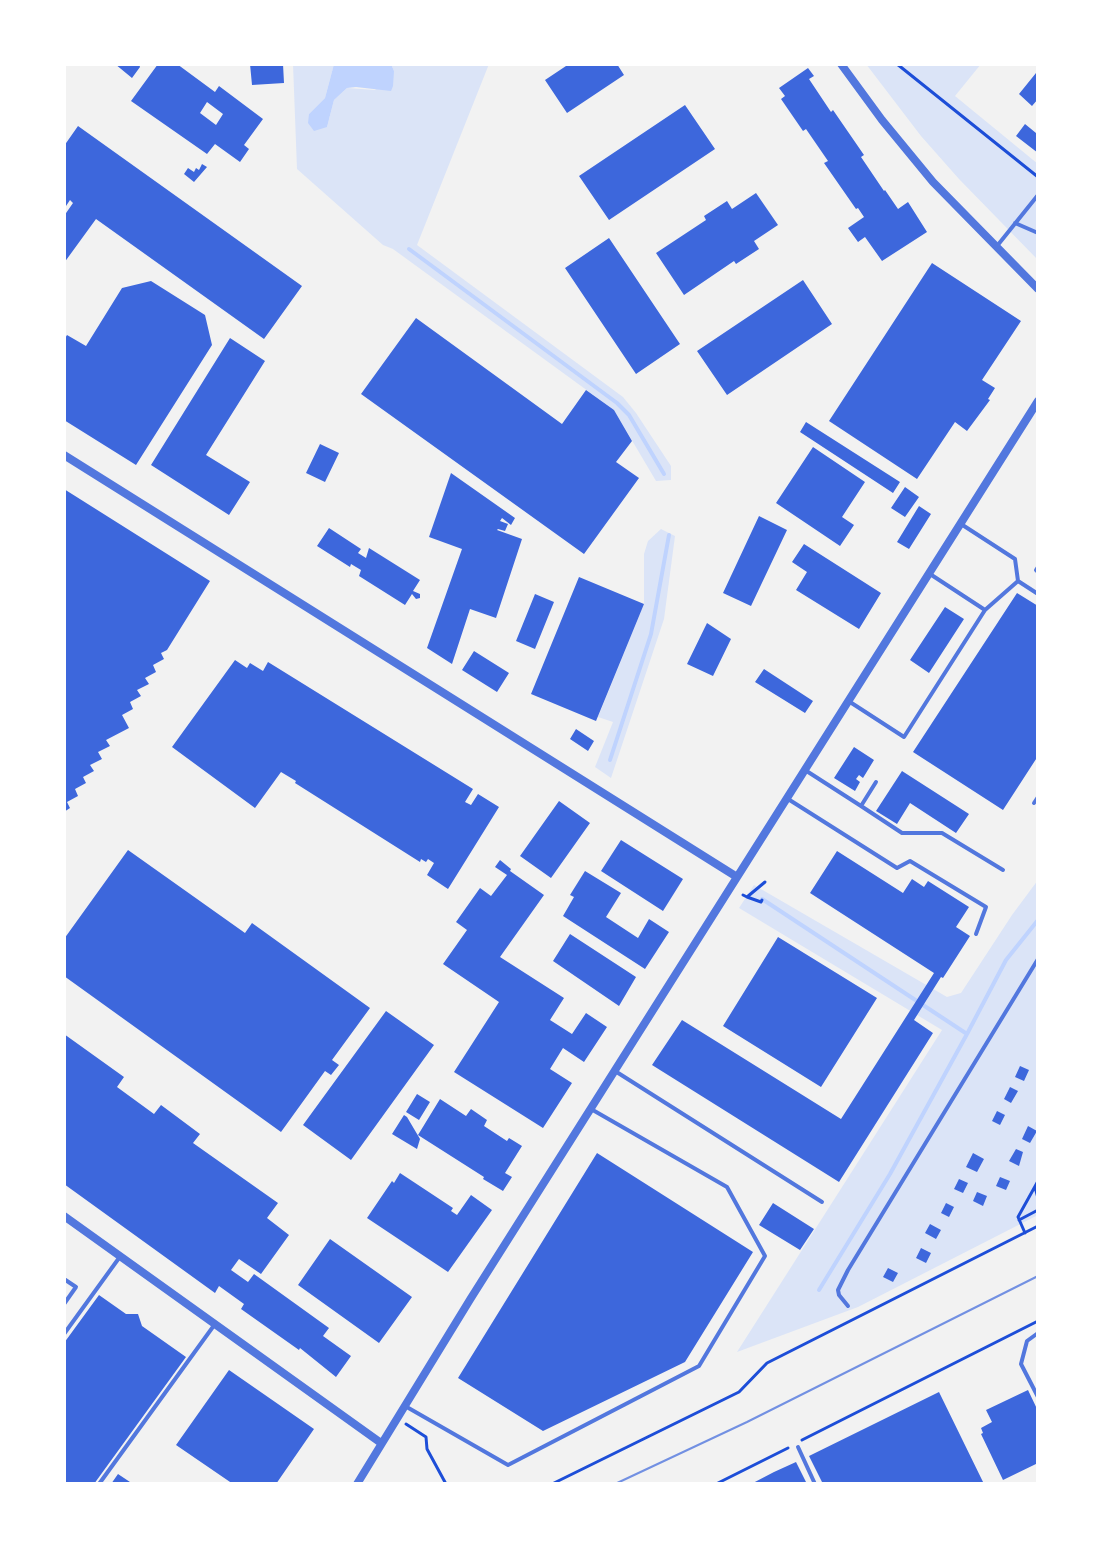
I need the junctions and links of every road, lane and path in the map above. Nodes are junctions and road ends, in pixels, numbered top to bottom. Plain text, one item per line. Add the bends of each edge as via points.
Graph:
1 (841, 64) edge
2 (897, 64) edge
3 (1038, 177) edge
4 (1038, 195) edge
5 (1015, 223) junction
6 (1038, 233) edge
7 (997, 246) junction
8 (1038, 289) edge
9 (1038, 401) edge
10 (64, 455) edge
11 (961, 524) junction
12 (929, 574) junction
13 (1018, 581) junction
14 (1038, 594) edge
15 (985, 610) junction
16 (849, 701) junction
17 (805, 770) junction
18 (876, 782) dead end
19 (1038, 797) edge
20 (787, 798) junction
21 (1034, 803) dead end
22 (861, 806) junction
23 (1003, 870) dead end
24 (737, 877) junction
25 (765, 882) dead end
26 (762, 900) dead end
27 (976, 934) dead end
28 (1038, 959) edge
29 (615, 1071) junction
30 (591, 1109) junction
31 (1038, 1181) edge
32 (1035, 1187) junction
33 (1038, 1198) edge
34 (822, 1202) dead end
35 (1038, 1210) edge
36 (64, 1216) edge
37 (1019, 1220) junction
38 (1038, 1226) edge
39 (1025, 1233) junction
40 (120, 1256) junction
41 (64, 1279) edge
42 (64, 1304) edge
43 (848, 1306) dead end
44 (1038, 1321) edge
45 (215, 1324) junction
46 (1038, 1333) edge
47 (64, 1334) edge
48 (1038, 1397) edge
49 (404, 1405) junction
50 (397, 1417) junction
51 (381, 1443) junction
52 (798, 1447) dead end
53 (99, 1484) edge
54 (357, 1484) edge
55 (446, 1484) edge
56 (552, 1484) edge
57 (716, 1484) edge
58 (815, 1484) edge

1 - 7 street via 933,182
2 - 3 path
4 - 5 lane
5 - 6 lane
5 - 7 lane
7 - 8 street
9 - 11 street
10 - 24 street
11 - 12 street
11 - 13 lane via 1015,559
12 - 15 lane
12 - 16 street
13 - 14 lane
13 - 15 lane
15 - 16 lane via 904,737
16 - 17 street
17 - 20 street
17 - 22 lane
18 - 22 lane
19 - 21 lane
20 - 24 street
20 - 27 lane via 897,868 910,861 986,907
22 - 23 lane via 902,833 942,833
24 - 29 street
25 - 26 path via 745,896
28 - 43 lane via 848,1270 838,1290
29 - 30 street
29 - 34 lane
30 - 49 street
30 - 49 lane via 727,1187 765,1256 699,1366 508,1465
31 - 32 path
32 - 33 path
32 - 37 path
35 - 37 path
36 - 40 street
37 - 39 path
38 - 39 path
39 - 56 path via 767,1363 739,1392
40 - 45 street
40 - 47 lane
41 - 42 lane via 76,1287
44 - 57 path
45 - 51 street
45 - 53 lane
46 - 48 lane via 1027,1341 1021,1364
49 - 50 street
50 - 51 street
50 - 55 path via 426,1437
51 - 54 street
52 - 58 lane

